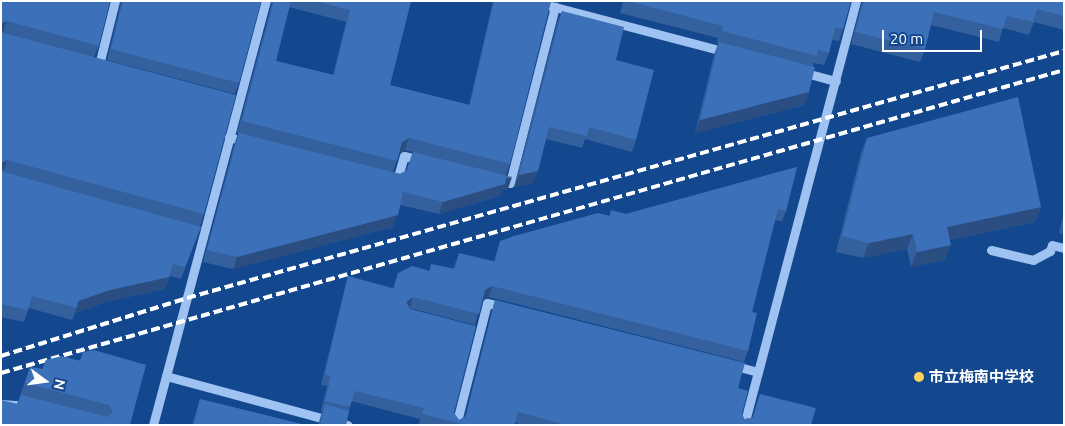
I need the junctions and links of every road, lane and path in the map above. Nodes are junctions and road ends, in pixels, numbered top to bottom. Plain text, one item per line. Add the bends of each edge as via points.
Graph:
1 (115, 1) edge
2 (266, 1) edge
3 (532, 1) edge
4 (856, 1) edge
5 (555, 7) junction
6 (739, 56) edge
7 (99, 65) edge
8 (787, 68) edge
9 (836, 81) junction
10 (229, 137) junction
11 (257, 144) edge
12 (430, 163) edge
13 (378, 176) edge
14 (492, 179) edge
15 (1064, 248) edge
16 (991, 250) dead end
17 (516, 310) edge
18 (720, 362) edge
19 (758, 372) junction
20 (166, 376) junction
21 (1, 404) edge
22 (35, 408) edge
23 (153, 425) edge
24 (348, 425) edge
25 (456, 425) edge
26 (744, 425) edge

1 - 7 street
2 - 10 street via 234,101
3 - 5 street
4 - 9 street
5 - 6 street
5 - 14 street via 510,183
8 - 9 street
9 - 19 street
10 - 11 street
10 - 20 street via 200,232
12 - 13 street via 404,156 397,180
15 - 16 street via 1052,245 1050,250 1033,260
17 - 25 street via 487,303 475,331
18 - 19 street
19 - 26 street
20 - 23 street
20 - 24 street
21 - 22 street via 16,403

